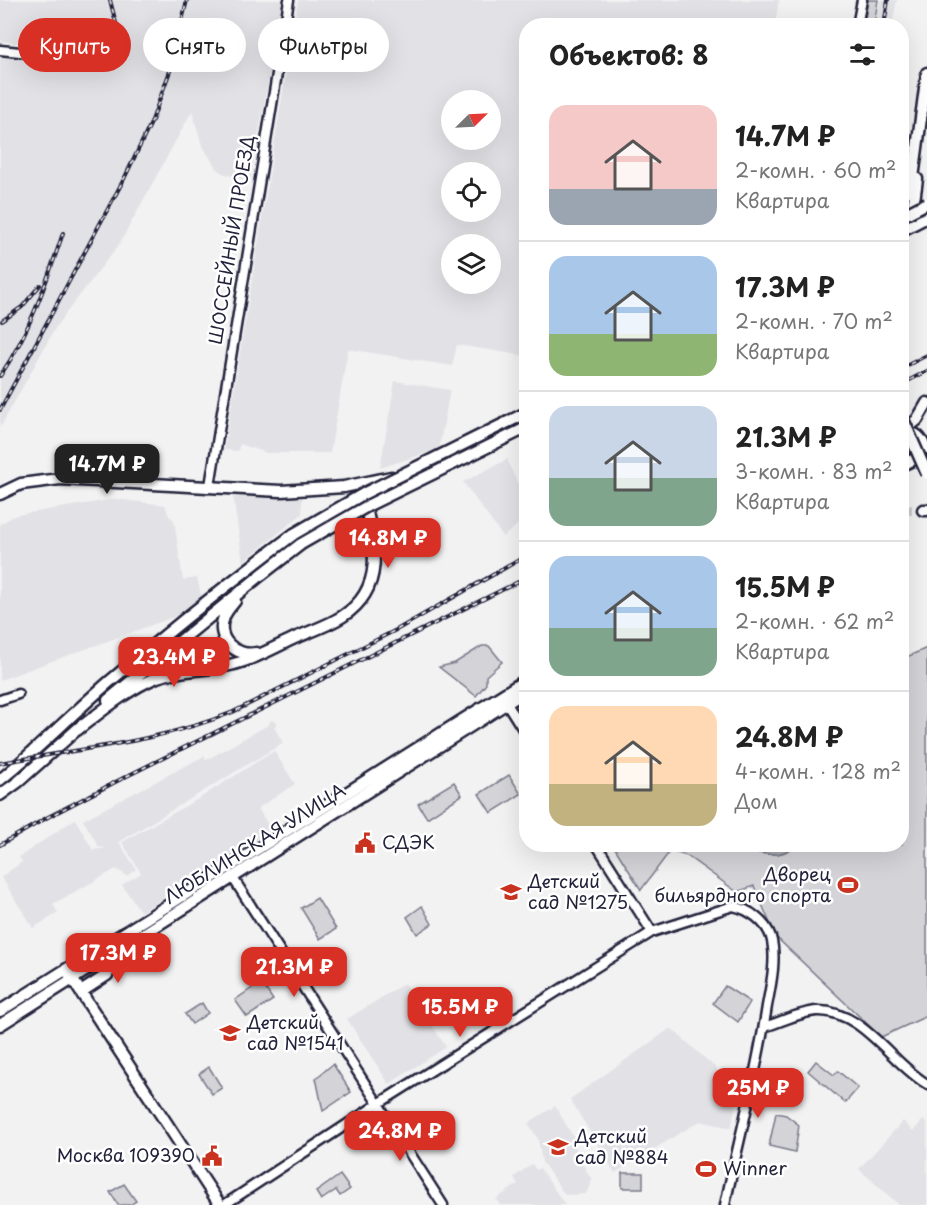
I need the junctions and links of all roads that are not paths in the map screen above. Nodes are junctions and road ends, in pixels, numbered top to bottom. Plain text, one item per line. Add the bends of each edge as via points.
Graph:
1 (289, 0) edge
2 (862, 0) edge
3 (859, 18) edge
4 (0, 50) edge
5 (18, 52) edge
6 (927, 73) edge
7 (927, 105) edge
8 (909, 185) edge
9 (909, 200) edge
10 (927, 203) edge
11 (909, 212) edge
12 (927, 216) edge
13 (909, 225) edge
14 (927, 403) edge
15 (519, 416) edge
16 (519, 424) edge
17 (909, 426) edge
18 (519, 431) edge
19 (909, 432) edge
20 (909, 433) edge
21 (916, 443) dead end
22 (909, 446) edge
23 (924, 452) edge
24 (909, 461) edge
25 (927, 474) edge
26 (360, 485) junction
27 (210, 486) junction
28 (0, 495) edge
29 (261, 575) junction
30 (268, 650) junction
31 (519, 686) edge
32 (18, 694) dead end
33 (519, 694) edge
34 (504, 699) junction
35 (0, 700) edge
36 (519, 723) edge
37 (77, 730) junction
38 (0, 780) edge
39 (0, 795) edge
40 (601, 852) edge
41 (233, 878) junction
42 (652, 932) junction
43 (125, 946) junction
44 (66, 969) junction
45 (73, 980) junction
46 (81, 992) junction
47 (0, 1011) edge
48 (0, 1024) edge
49 (764, 1027) junction
50 (927, 1084) edge
51 (378, 1104) junction
52 (723, 1203) edge
53 (222, 1205) edge
54 (443, 1205) edge

1 - 27 street, ШОССЕЙНЫЙ ПРОЕЗД
2 - 3 street
4 - 5 street
6 - 8 main road
7 - 9 main road
10 - 11 main road, bridge
12 - 13 main road
14 - 17 main road via 920,417
15 - 38 main road, bridge via 373,489 294,534 108,683
16 - 26 main road via 431,465
18 - 29 main road, bridge via 371,504 301,544
19 - 23 street via 919,435
20 - 25 main road, bridge
21 - 22 main road
23 - 24 main road
26 - 27 main road via 281,491
26 - 30 main road via 375,554 374,570 363,597 343,616
27 - 28 main road via 60,479 21,484
29 - 30 main road via 229,608 222,631 228,644 240,653
29 - 37 main road via 115,693
30 - 37 main road via 232,665 158,677
31 - 34 main road, ЛЮБЛИНСКАЯ УЛИЦА
32 - 35 street
33 - 34 main road, ЛЮБЛИНСКАЯ УЛИЦА
34 - 36 street
34 - 41 main road, ЛЮБЛИНСКАЯ УЛИЦА
34 - 44 main road, ЛЮБЛИНСКАЯ УЛИЦА
37 - 39 main road
40 - 42 street
41 - 43 main road, ЛЮБЛИНСКАЯ УЛИЦА
41 - 51 street
42 - 49 street via 734,906 759,920 772,945
42 - 51 street
43 - 45 main road, ЛЮБЛИНСКАЯ УЛИЦА
43 - 46 main road via 107,975
44 - 45 main road
44 - 47 main road, ЛЮБЛИНСКАЯ УЛИЦА
45 - 46 main road
45 - 48 main road, ЛЮБЛИНСКАЯ УЛИЦА
46 - 53 main road
49 - 50 street via 809,1012 834,1013 858,1025
49 - 52 street
51 - 53 street
51 - 54 street

